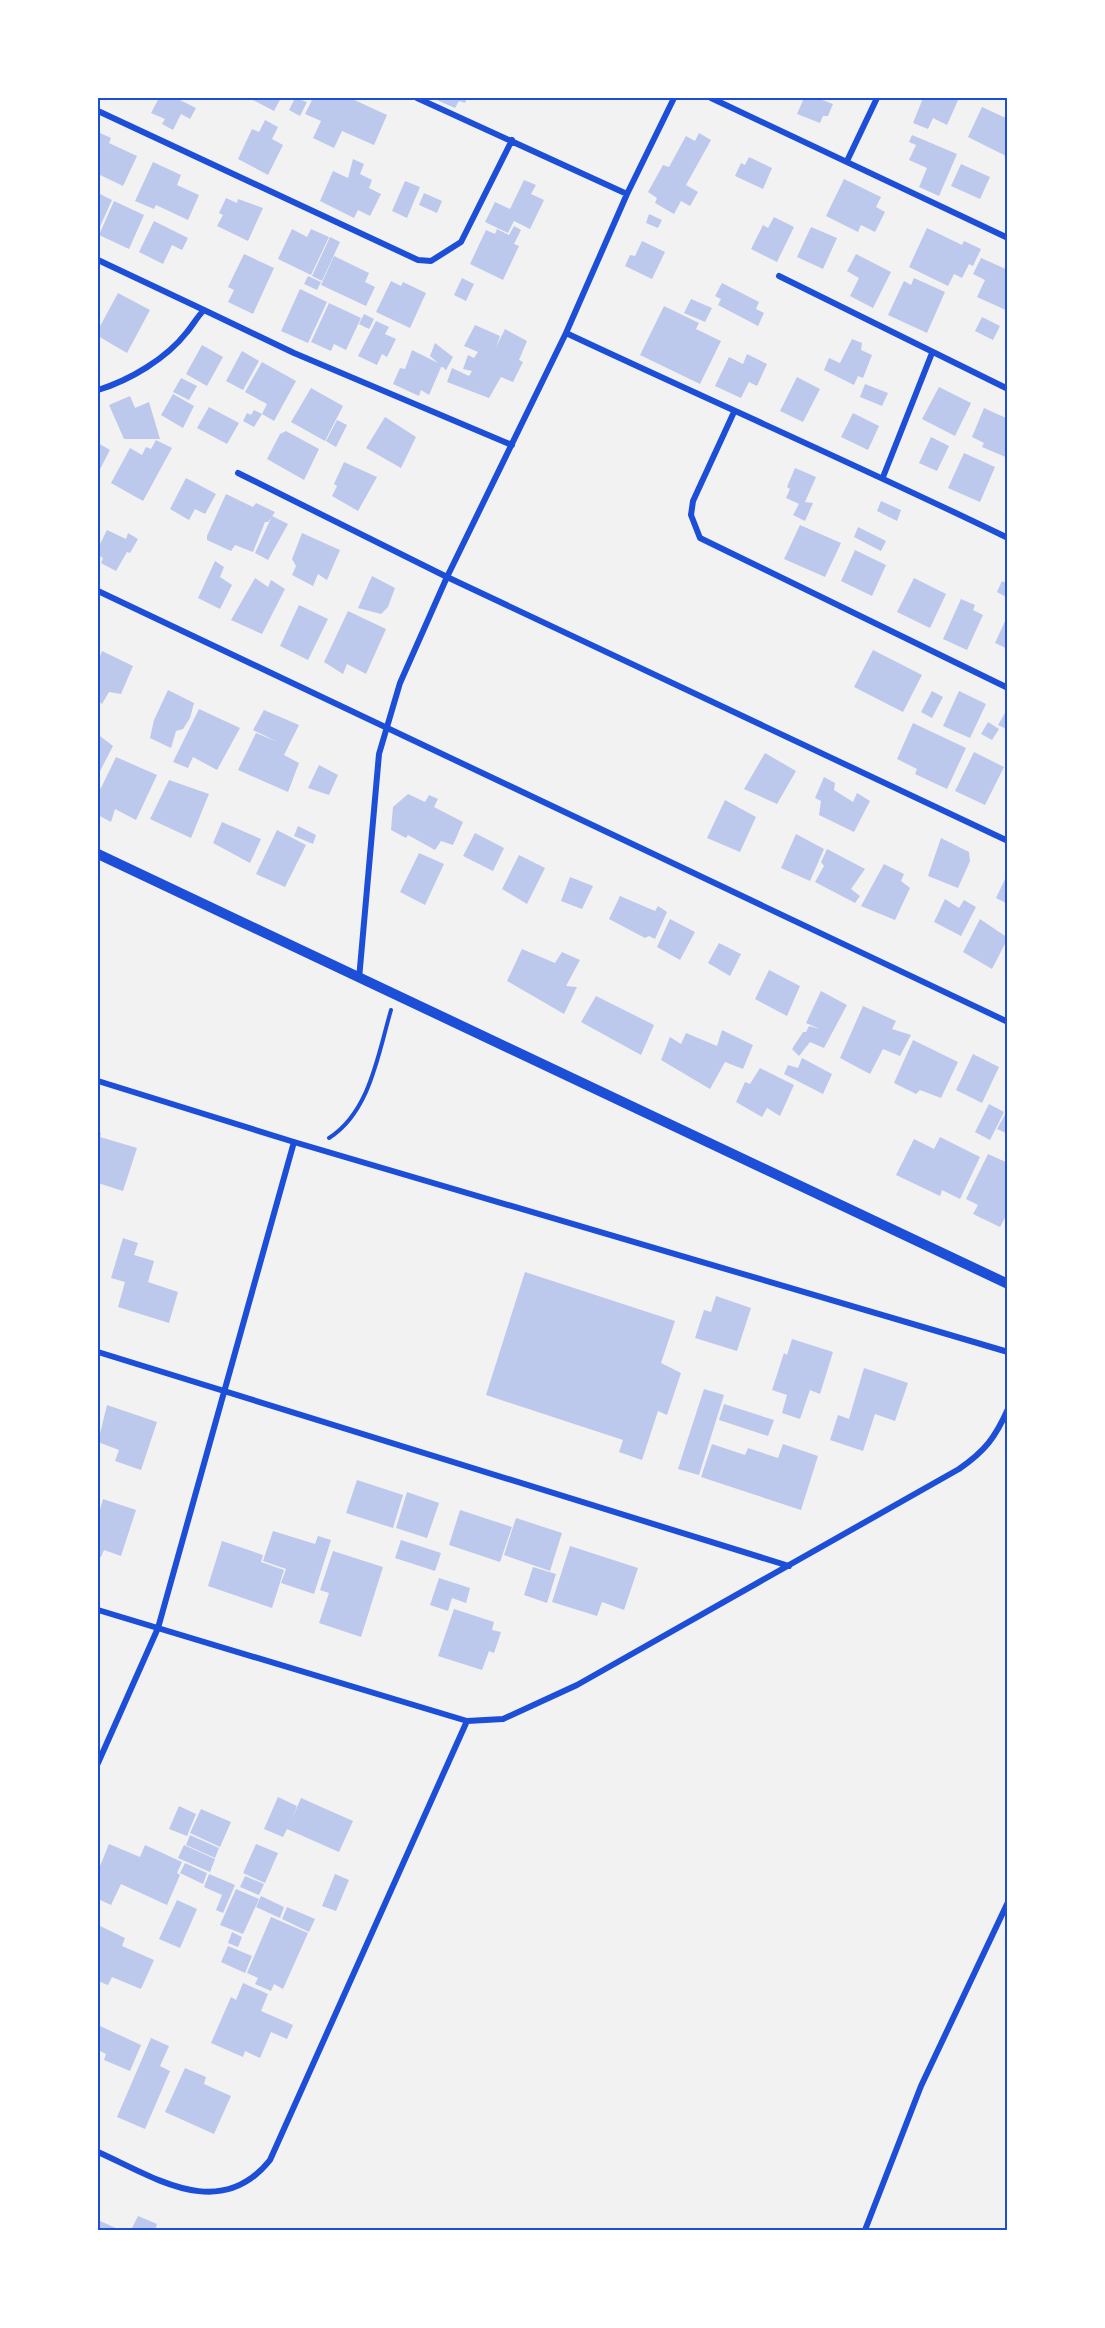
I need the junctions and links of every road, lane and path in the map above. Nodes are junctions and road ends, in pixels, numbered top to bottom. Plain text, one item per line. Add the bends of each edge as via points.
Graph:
1 (417, 98) edge
2 (674, 98) edge
3 (711, 98) edge
4 (878, 98) edge
5 (98, 111) edge
6 (512, 140) junction
7 (847, 161) junction
8 (627, 194) junction
9 (1008, 238) edge
10 (98, 260) edge
11 (779, 276) dead end
12 (204, 310) junction
13 (566, 333) junction
14 (932, 353) junction
15 (1008, 389) edge
16 (98, 390) edge
17 (734, 412) junction
18 (512, 445) junction
19 (238, 473) dead end
20 (883, 477) junction
21 (1008, 538) edge
22 (447, 577) junction
23 (98, 591) edge
24 (1008, 688) edge
25 (385, 729) junction
26 (1008, 841) edge
27 (98, 854) edge
28 (359, 979) junction
29 (395, 996) junction
30 (1008, 1022) edge
31 (98, 1081) edge
32 (294, 1142) junction
33 (313, 1148) junction
34 (1008, 1284) edge
35 (98, 1352) edge
36 (1008, 1352) edge
37 (225, 1390) junction
38 (1008, 1409) edge
39 (789, 1566) junction
40 (98, 1610) edge
41 (158, 1628) junction
42 (467, 1720) junction
43 (98, 1763) edge
44 (1008, 1902) edge
45 (98, 2151) edge
46 (865, 2230) edge

1 - 6 street
2 - 8 street
3 - 7 street
4 - 7 street
5 - 6 street via 418,260 431,261 461,242
6 - 8 street
7 - 9 street
8 - 13 street
10 - 12 street
11 - 14 street
12 - 16 street via 187,333 159,359
12 - 18 street via 294,354
13 - 17 street
13 - 18 street
14 - 15 street
14 - 20 street
17 - 20 street
17 - 24 street via 693,501 691,515 700,538
18 - 22 street
19 - 22 street
20 - 21 street
22 - 25 street via 400,682
22 - 26 street
23 - 25 street
25 - 28 street via 376,784
25 - 30 street
27 - 28 street
28 - 29 street
29 - 33 path via 355,1115 345,1127
29 - 34 street
31 - 32 street
32 - 33 street
32 - 37 street
33 - 36 street
35 - 37 street
37 - 39 street
37 - 41 street
38 - 39 street via 996,1435 977,1457
39 - 42 street via 534,1707 503,1719
40 - 41 street
41 - 42 street
41 - 43 street
42 - 45 street via 270,2160 257,2176 229,2190 208,2194 182,2189
44 - 46 street via 921,2086

